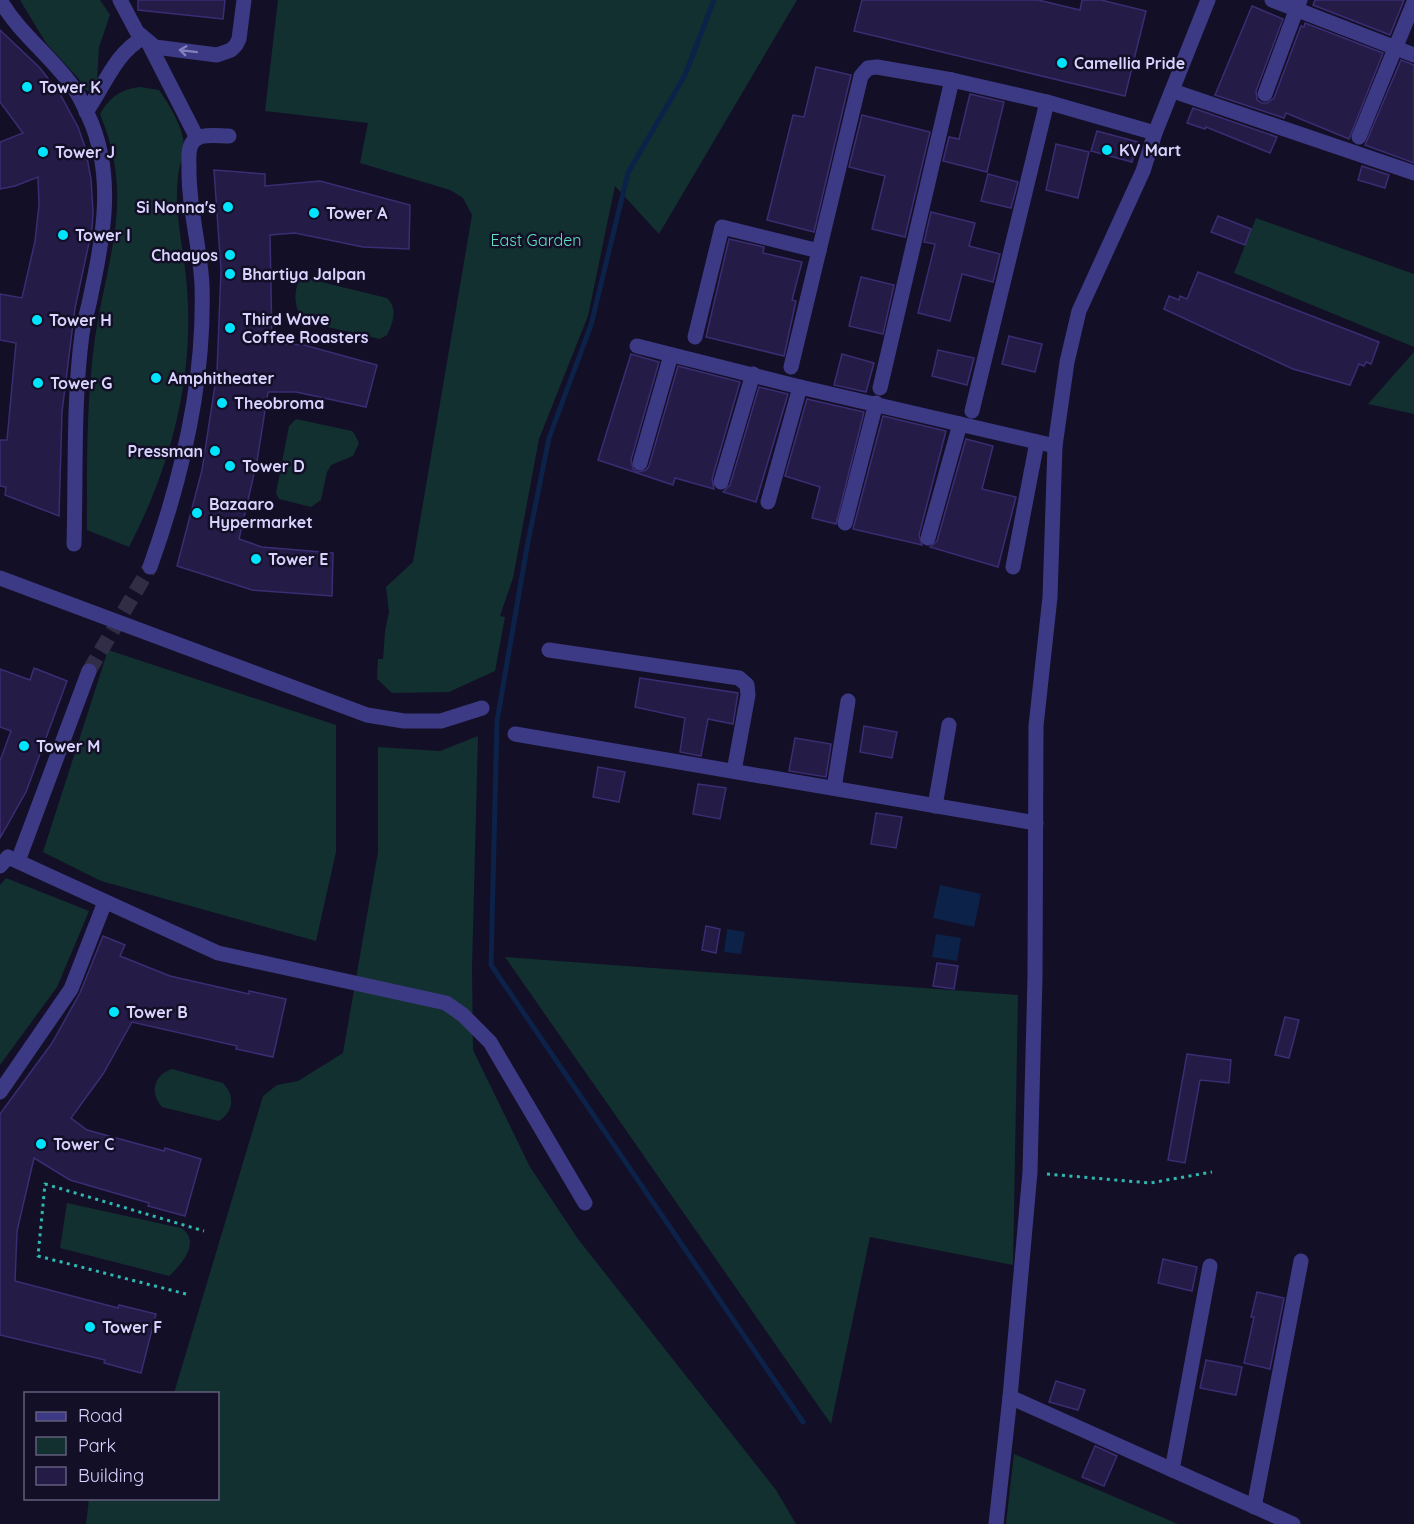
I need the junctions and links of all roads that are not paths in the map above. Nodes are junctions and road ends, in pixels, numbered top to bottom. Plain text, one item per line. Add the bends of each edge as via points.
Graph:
1 (0, 0) edge
2 (120, 0) edge
3 (244, 0) edge
4 (1208, 0) edge
5 (1272, 0) edge
6 (1414, 2) edge
7 (1298, 5) edge
8 (146, 41) junction
9 (1395, 47) junction
10 (1414, 55) edge
11 (952, 81) junction
12 (1173, 91) junction
13 (1265, 94) dead end
14 (1047, 102) junction
15 (86, 112) junction
16 (1155, 133) junction
17 (229, 136) dead end
18 (1359, 137) dead end
19 (197, 138) junction
20 (1414, 173) edge
21 (819, 251) junction
22 (695, 338) dead end
23 (637, 346) dead end
24 (671, 355) junction
25 (791, 367) dead end
26 (753, 374) junction
27 (800, 387) junction
28 (878, 396) junction
29 (972, 411) dead end
30 (960, 424) junction
31 (1037, 442) junction
32 (1054, 446) junction
33 (640, 463) dead end
34 (721, 482) dead end
35 (768, 502) dead end
36 (845, 524) dead end
37 (928, 538) dead end
38 (74, 544) dead end
39 (150, 567) tunnel mouth
40 (1013, 567) dead end
41 (0, 578) edge
42 (549, 650) dead end
43 (89, 672) tunnel mouth
44 (848, 701) dead end
45 (482, 708) dead end
46 (949, 725) dead end
47 (515, 734) dead end
48 (734, 771) junction
49 (834, 788) junction
50 (934, 806) junction
51 (1035, 823) junction
52 (18, 861) junction
53 (0, 866) edge
54 (105, 902) junction
55 (0, 1092) edge
56 (585, 1203) dead end
57 (1301, 1261) dead end
58 (1210, 1266) dead end
59 (1010, 1398) junction
60 (1172, 1470) junction
61 (1254, 1507) junction
62 (996, 1524) edge
63 (1293, 1524) edge

1 - 15 street via 9,16 73,87
2 - 8 street
3 -> 8 street via 239,39 225,54 155,48
4 - 12 street
5 - 7 street
6 - 9 street
7 - 9 street
7 - 13 street
8 - 15 street via 134,43 117,62
8 - 19 street
9 - 10 street
9 - 18 street
11 - 14 street
11 - 21 street via 876,67 868,68 861,76
11 - 28 street
12 - 16 street
12 - 20 street
14 - 16 street
14 - 29 street
15 - 38 street via 102,156 105,219 82,333
16 - 32 street via 1143,171 1078,311
17 - 19 street
19 - 39 street via 189,148 189,178 202,284 198,366 177,485
21 - 22 street via 722,227
21 - 25 street
23 - 24 street
24 - 26 street
24 - 33 street
26 - 27 street
26 - 34 street
27 - 28 street
27 - 35 street
28 - 30 street
28 - 36 street
30 - 31 street
30 - 37 street
31 - 32 street
31 - 40 street
32 - 51 street via 1050,597 1036,726
41 - 45 street via 367,715 441,721
42 - 48 street via 739,678 747,685 748,695
43 - 52 street
44 - 49 street
46 - 50 street
47 - 48 street
48 - 49 street
49 - 50 street
50 - 51 street
51 - 59 street via 1030,1172
52 - 53 street via 8,856
52 - 54 street
54 - 55 street via 71,989
54 - 56 street via 218,953 446,1003 490,1042
57 - 61 street
58 - 60 street
59 - 60 street
59 - 62 street
60 - 61 street
61 - 63 street

